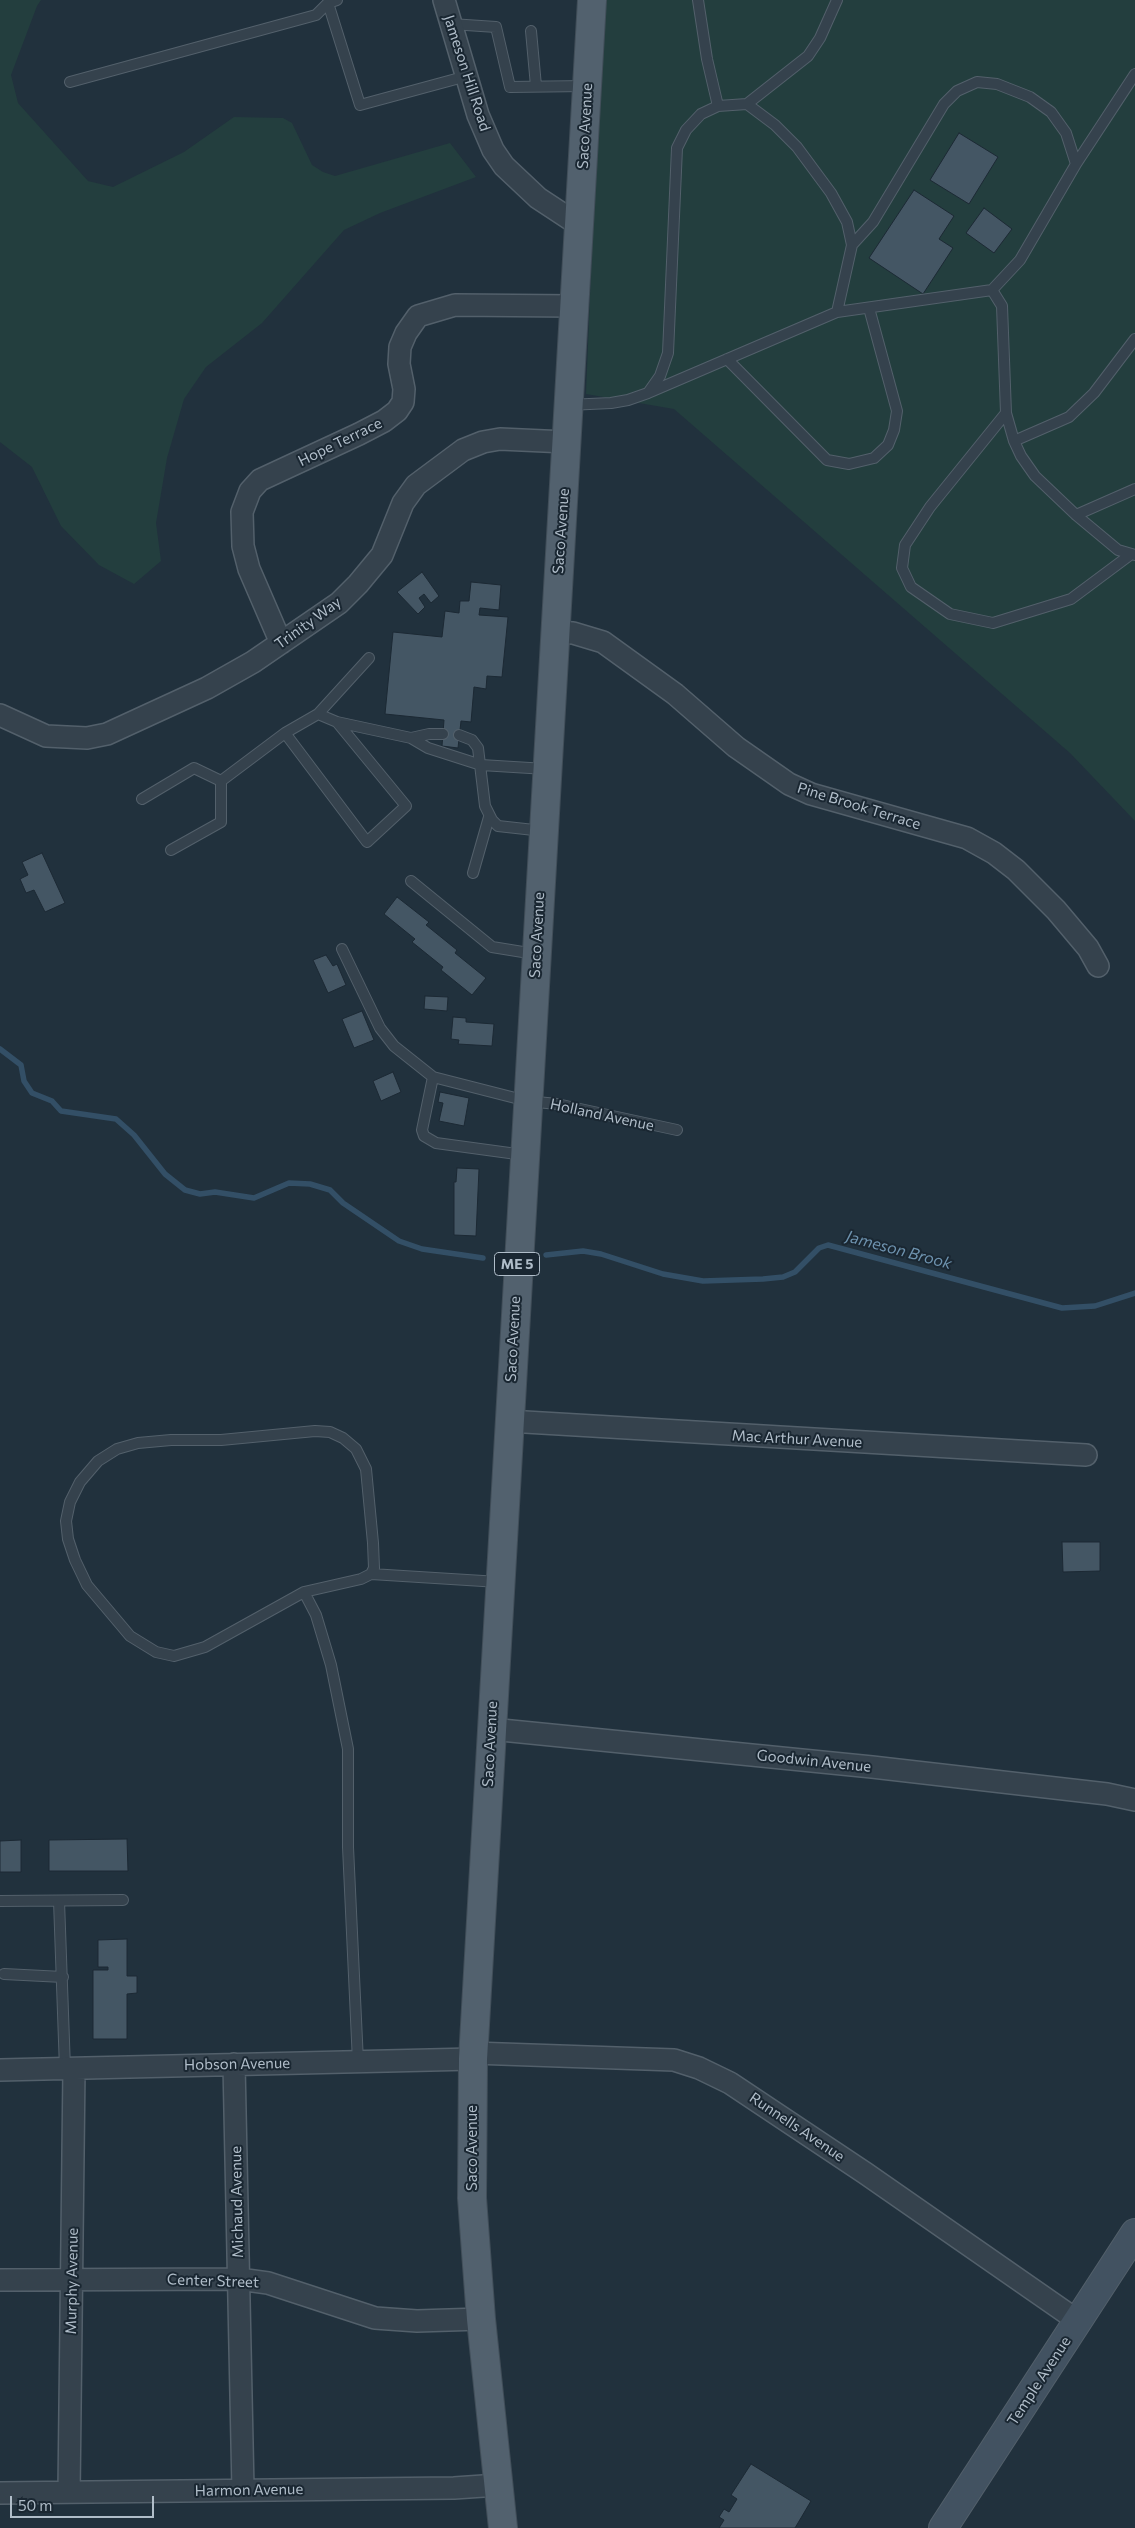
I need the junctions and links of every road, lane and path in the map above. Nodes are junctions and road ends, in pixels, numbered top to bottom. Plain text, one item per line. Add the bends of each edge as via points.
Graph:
1 (444, 0) edge
2 (592, 0) edge
3 (698, 0) edge
4 (837, 0) edge
5 (332, 1) edge
6 (451, 24) junction
7 (531, 31) dead end
8 (1135, 74) edge
9 (467, 76) junction
10 (70, 82) dead end
11 (536, 86) junction
12 (587, 86) junction
13 (747, 104) junction
14 (718, 106) junction
15 (1076, 164) junction
16 (579, 225) junction
17 (852, 245) junction
18 (992, 290) junction
19 (573, 306) junction
20 (869, 308) junction
21 (837, 312) junction
22 (1135, 339) edge
23 (727, 359) junction
24 (648, 393) junction
25 (568, 405) junction
26 (1006, 413) junction
27 (1014, 441) junction
28 (566, 442) junction
29 (1135, 488) edge
30 (1076, 515) junction
31 (1133, 555) edge
32 (554, 632) junction
33 (281, 643) junction
34 (369, 658) dead end
35 (318, 714) junction
36 (0, 715) edge
37 (337, 722) junction
38 (285, 733) junction
39 (443, 734) dead end
40 (460, 735) dead end
41 (410, 738) junction
42 (481, 765) junction
43 (547, 769) junction
44 (221, 780) junction
45 (142, 799) dead end
46 (489, 816) junction
47 (543, 831) junction
48 (171, 850) dead end
49 (473, 873) dead end
50 (411, 881) dead end
51 (342, 949) dead end
52 (535, 954) junction
53 (1098, 966) dead end
54 (433, 1077) junction
55 (527, 1101) junction
56 (677, 1130) dead end
57 (524, 1155) junction
58 (508, 1421) junction
59 (1086, 1455) dead end
60 (371, 1574) junction
61 (499, 1582) junction
62 (304, 1592) junction
63 (491, 1729) junction
64 (1135, 1800) edge
65 (0, 1900) edge
66 (123, 1900) dead end
67 (59, 1901) junction
68 (4, 1974) dead end
69 (63, 1976) junction
70 (473, 2056) junction
71 (358, 2062) junction
72 (234, 2064) junction
73 (70, 2069) junction
74 (0, 2070) edge
75 (1135, 2233) edge
76 (239, 2279) junction
77 (0, 2280) edge
78 (73, 2280) junction
79 (481, 2319) junction
80 (1078, 2321) junction
81 (498, 2485) junction
82 (243, 2490) junction
83 (69, 2492) junction
84 (0, 2493) edge
85 (503, 2528) edge
86 (943, 2528) edge

1 - 6 street, Jameson Hill Road
2 - 12 main road, Saco Avenue / ME 5
3 - 14 lane
4 - 13 lane via 808,56
5 - 9 lane via 360,105
5 - 10 lane via 316,16
6 - 9 street, Jameson Hill Road
6 - 11 lane via 496,27 510,86
7 - 11 lane
8 - 15 lane
9 - 16 street, Jameson Hill Road via 478,115 493,150 504,166 538,198
11 - 12 lane
12 - 16 main road, Saco Avenue / ME 5
13 - 14 lane
13 - 17 lane via 776,125 797,147 832,194 847,222
14 - 24 lane via 701,114 686,130 677,148 668,353 660,376
15 - 17 lane via 1066,133 1051,112 1030,97 997,84 977,82 957,90 944,104 873,222
15 - 18 lane via 1020,260
16 - 19 main road, Saco Avenue / ME 5
17 - 21 lane
18 - 20 lane
18 - 26 lane via 1002,306
19 - 25 main road, Saco Avenue / ME 5
19 - 33 street, Hope Terrace via 455,305 418,316 406,332 400,348 399,364 404,389 403,402 397,411 359,434 260,480 250,491 242,512 243,546
20 - 21 lane
20 - 23 lane via 897,411 888,446 874,458 849,464 827,460
21 - 23 lane
22 - 27 lane via 1094,393 1069,416
23 - 24 lane
24 - 25 lane via 611,403
25 - 28 main road, Saco Avenue / ME 5
26 - 27 lane
26 - 31 lane via 930,507 905,545 902,568 911,587 950,614 993,623 1071,599
27 - 30 lane via 1035,476
28 - 32 main road, Saco Avenue / ME 5
28 - 33 street, Trinity Way via 500,439 463,450 416,486 403,504 382,555 358,584 339,603
29 - 30 lane
30 - 31 lane via 1118,550
32 - 43 main road, Saco Avenue / ME 5
32 - 53 street, Pine Brook Terrace via 579,634 603,642 675,694 736,747 789,784 830,800 967,838 994,853 1056,910 1088,948
33 - 36 street, Trinity Way via 207,688 107,734 70,738 46,736
34 - 35 lane
35 - 37 lane
35 - 38 lane
37 - 38 lane via 406,806 366,842
37 - 41 lane
38 - 44 lane
39 - 41 lane
40 - 42 lane via 476,744
41 - 42 lane via 428,748
42 - 43 lane
42 - 46 lane via 484,806
43 - 47 main road, Saco Avenue / ME 5
44 - 45 lane via 194,768
44 - 48 lane via 221,822
46 - 47 lane via 498,826
46 - 49 lane
47 - 52 main road, Saco Avenue / ME 5
50 - 52 lane via 492,948
51 - 54 lane via 380,1028 394,1046
52 - 55 main road, Saco Avenue / ME 5
54 - 55 lane, Holland Avenue
54 - 57 lane via 422,1130 430,1140
55 - 56 lane, Holland Avenue via 557,1104
55 - 57 main road, Saco Avenue / ME 5
57 - 58 main road, Saco Avenue / ME 5
58 - 59 street, Mac Arthur Avenue
58 - 61 main road, Saco Avenue / ME 5
60 - 61 lane
60 - 62 lane
60 - 62 lane via 374,1568 373,1543 366,1469 356,1448 330,1432 138,1443 117,1449 98,1461 80,1482 70,1502 66,1521 68,1539 87,1585 130,1636 156,1652 174,1656 205,1647
61 - 63 main road, Saco Avenue / ME 5
62 - 71 lane via 316,1615 331,1665 348,1749 348,1875
63 - 64 street, Goodwin Avenue via 862,1766
63 - 70 main road, Saco Avenue / ME 5
65 - 67 lane
66 - 67 lane
67 - 69 lane
68 - 69 lane
69 - 73 lane
70 - 71 street, Hobson Avenue
70 - 79 main road, Saco Avenue / ME 5 via 472,2198
70 - 80 street, Runnells Avenue via 674,2060 698,2068 730,2083
71 - 72 street, Hobson Avenue
72 - 73 street, Hobson Avenue
72 - 76 street, Michaud Avenue
73 - 74 street, Hobson Avenue
73 - 78 street, Murphy Avenue
75 - 80 street, Temple Avenue
76 - 78 street, Center Street
76 - 79 street, Center Street via 268,2283 375,2318 417,2321
76 - 82 street, Michaud Avenue
77 - 78 street, Center Street
78 - 83 street, Murphy Avenue
79 - 81 main road, Saco Avenue / ME 5
80 - 86 street, Temple Avenue
81 - 82 street, Harmon Avenue
81 - 85 main road, Saco Avenue / ME 5
82 - 83 street, Harmon Avenue
83 - 84 street, Harmon Avenue

